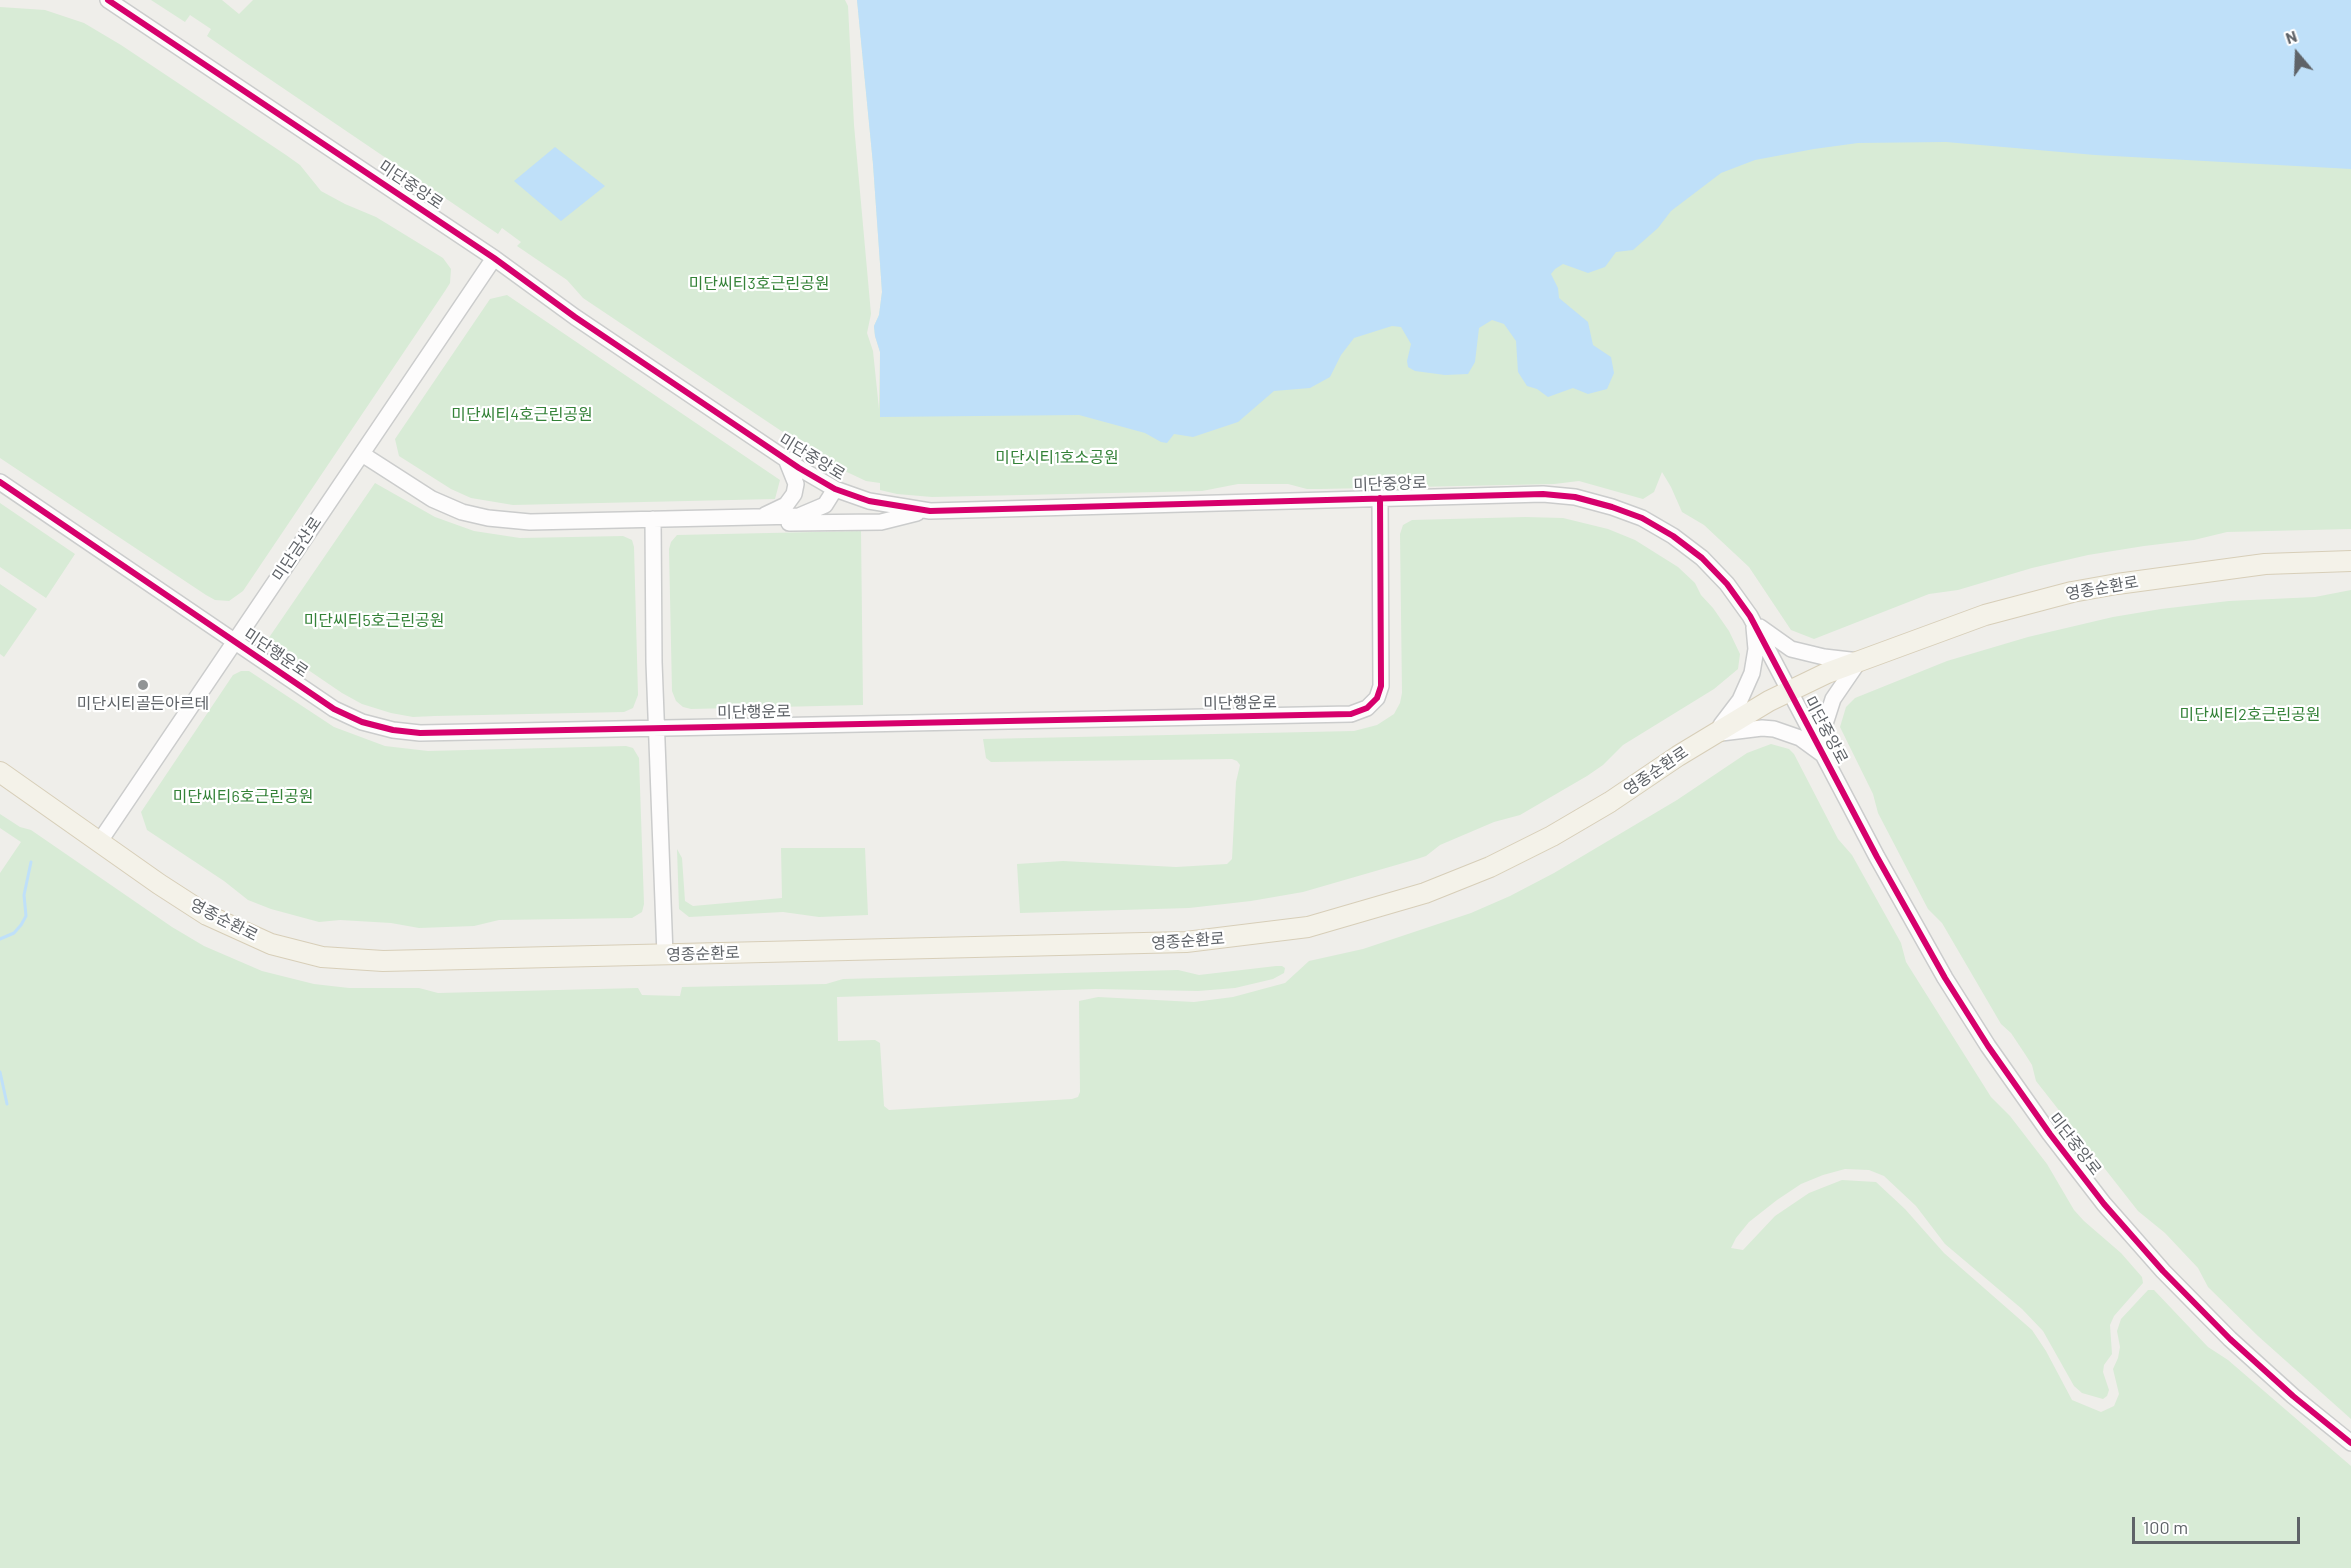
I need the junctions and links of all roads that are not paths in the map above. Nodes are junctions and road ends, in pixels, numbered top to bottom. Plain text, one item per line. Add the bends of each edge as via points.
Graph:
1 (108, 0) edge
2 (494, 258) junction
3 (362, 454) junction
4 (786, 459) junction
5 (0, 482) edge
6 (835, 489) junction
7 (1380, 498) junction
8 (930, 511) junction
9 (760, 518) junction
10 (653, 519) junction
11 (2351, 561) edge
12 (1753, 621) junction
13 (235, 641) junction
14 (1860, 661) junction
15 (1790, 690) junction
16 (656, 728) junction
17 (1713, 734) junction
18 (1824, 755) junction
19 (0, 772) edge
20 (100, 841) junction
21 (664, 956) junction
22 (2351, 1443) edge

1 - 2 street, 미단중앙로
2 - 3 street, 미단금산로
2 - 4 street, 미단중앙로
3 - 10 street via 432,499 471,514 530,522
3 - 13 street, 미단금산로
4 - 6 street, 미단중앙로
4 - 9 street via 796,484 794,494 786,505
5 - 13 street, 미단행운로
6 - 8 street, 미단중앙로 via 869,501
6 - 9 street via 825,505 809,513
7 - 8 street, 미단중앙로
7 - 12 street, 미단중앙로 via 1543,494 1612,507 1642,518 1702,558 1727,584
7 - 16 street, 미단행운로 via 1381,686 1377,698 1367,708 1351,714
8 - 9 street via 881,522 807,524
9 - 10 street
10 - 16 street
11 - 14 main road, 영종순환로 via 2211,570 2073,592 1974,619
12 - 14 street via 1791,649
12 - 15 street, 미단중앙로
12 - 17 street via 1755,664 1749,683 1730,716
13 - 16 street, 미단행운로 via 334,709 393,730 449,733
13 - 20 street, 미단금산로
14 - 15 main road, 영종순환로
14 - 18 street via 1833,699 1824,726
15 - 17 main road, 영종순환로
15 - 18 street, 미단중앙로
16 - 21 street
17 - 18 street via 1774,729 1800,738
17 - 21 main road, 영종순환로 via 1610,802 1490,867 1425,893 1308,927 1186,942
18 - 22 street, 미단중앙로 via 1945,978 2050,1134 2163,1271 2293,1396
19 - 20 main road, 영종순환로
20 - 21 main road, 영종순환로 via 207,915 271,944 322,957 384,961

